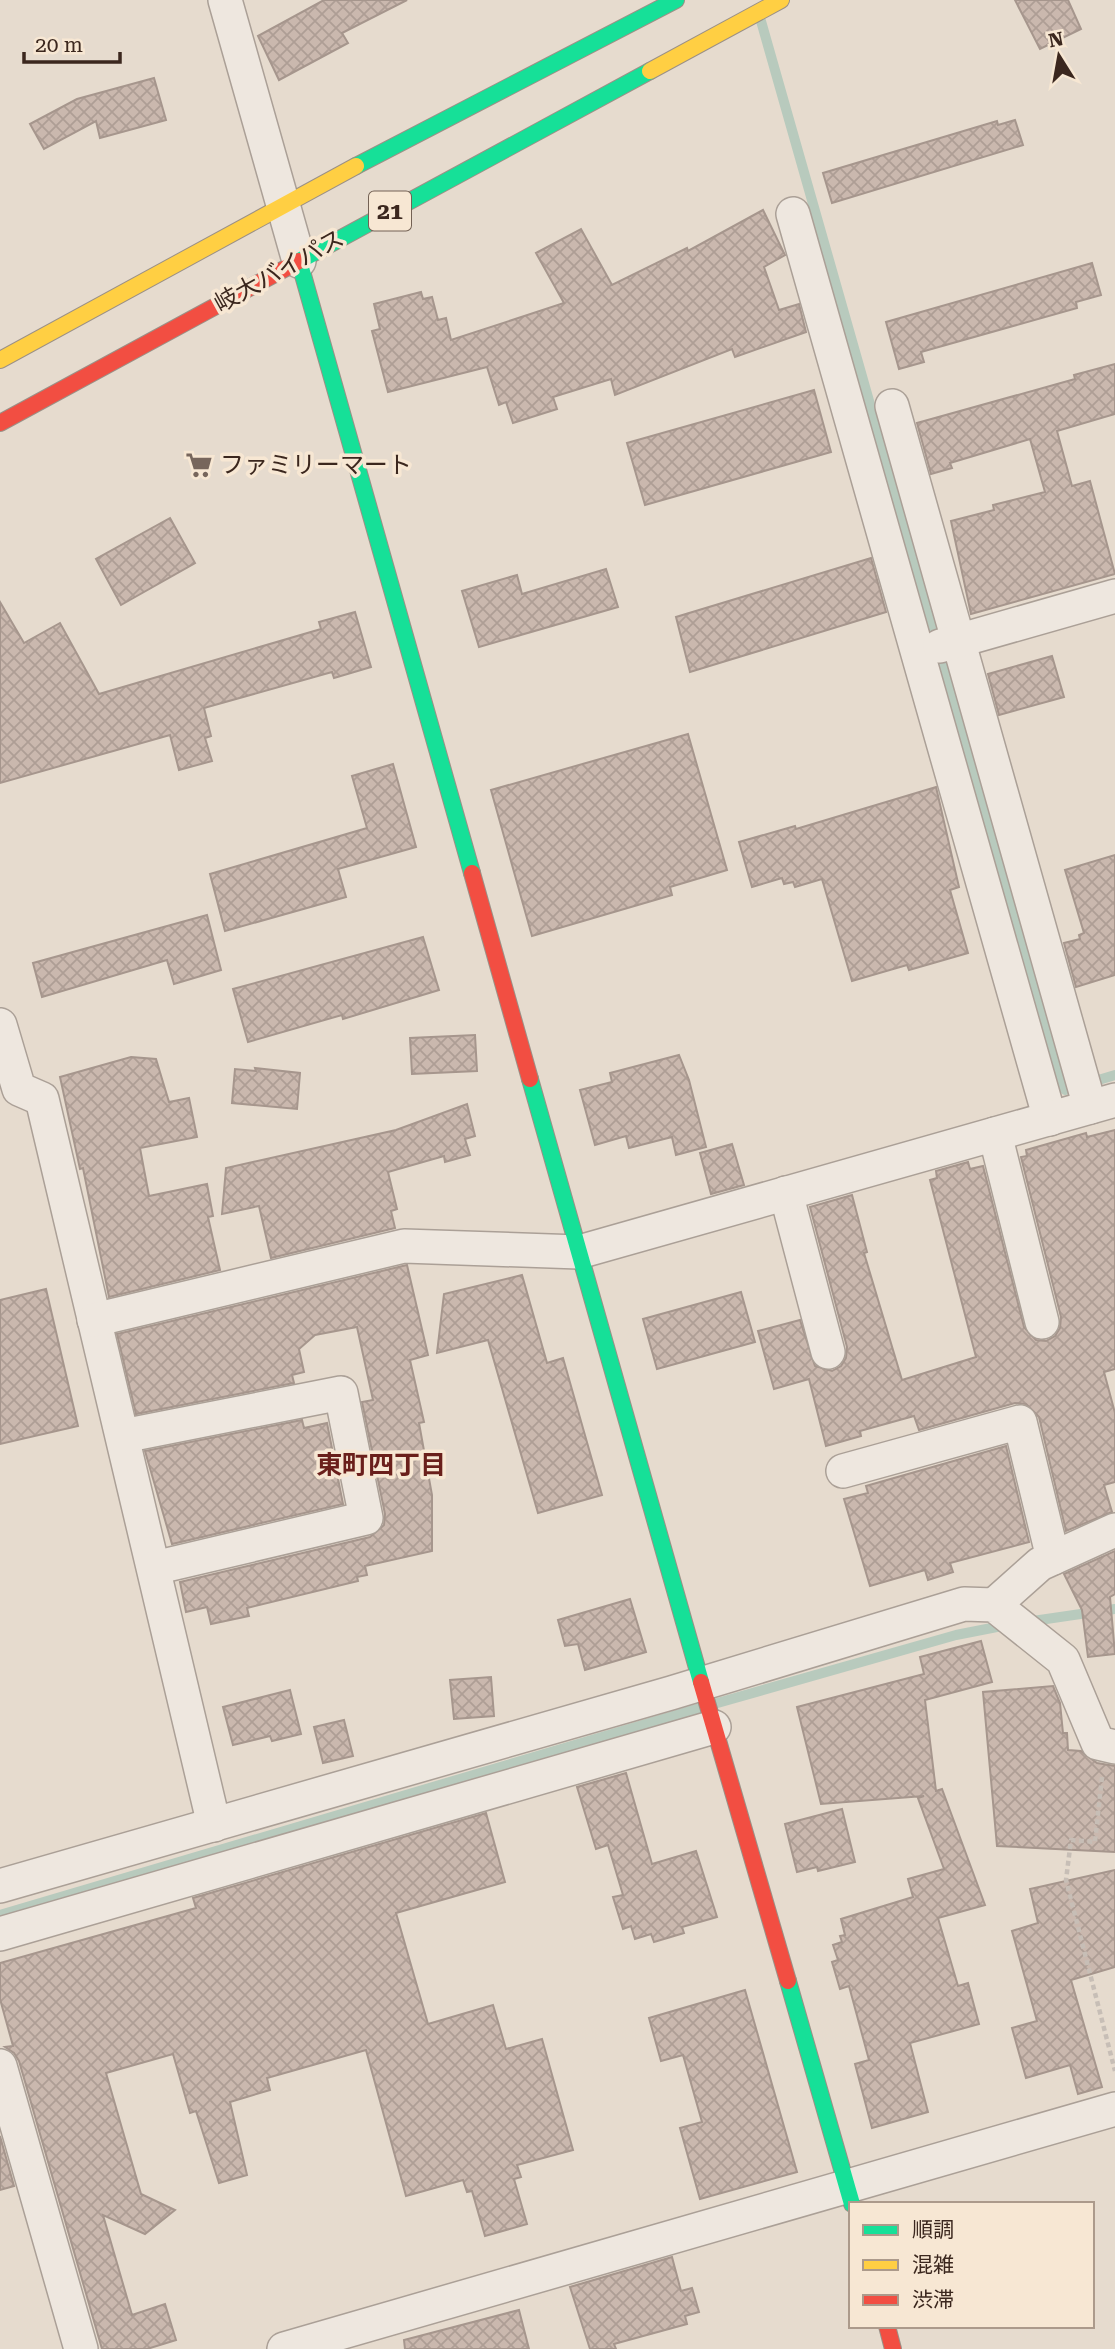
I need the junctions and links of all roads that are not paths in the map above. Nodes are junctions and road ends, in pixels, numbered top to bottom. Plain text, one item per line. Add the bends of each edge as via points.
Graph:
1 (225, 0) edge
2 (676, 0) edge
3 (781, 0) edge
4 (284, 203) junction
5 (793, 214) dead end
6 (299, 261) junction
7 (0, 360) edge
8 (892, 406) dead end
9 (0, 423) edge
10 (1115, 596) edge
11 (960, 640) junction
12 (917, 653) junction
13 (0, 1025) edge
14 (1102, 1104) edge
15 (1050, 1119) junction
16 (995, 1134) junction
17 (786, 1194) junction
18 (579, 1252) junction
19 (94, 1320) junction
20 (1042, 1322) dead end
21 (828, 1352) dead end
22 (123, 1436) junction
23 (843, 1471) dead end
24 (1115, 1530) edge
25 (1053, 1559) junction
26 (154, 1568) junction
27 (994, 1605) junction
28 (701, 1683) junction
29 (714, 1727) junction
30 (1110, 1746) edge
31 (214, 1825) junction
32 (0, 1886) edge
33 (0, 1934) edge
34 (0, 2066) edge
35 (6, 2105) edge
36 (1115, 2109) edge
37 (849, 2195) edge
38 (888, 2328) edge
39 (80, 2349) edge
40 (284, 2349) edge
41 (893, 2349) edge

1 - 4 street
2 - 4 main road, 21
3 - 6 main road, 岐大バイパス / 21
4 - 6 street
4 - 7 main road, 21
5 - 12 street
6 - 9 main road, 岐大バイパス / 21
6 - 18 main road
8 - 11 street
10 - 11 street
11 - 12 street
11 - 14 street
12 - 15 street
13 - 19 street via 19,1089 42,1099
14 - 15 street
15 - 16 street
16 - 17 street
16 - 20 street
17 - 18 street
17 - 21 street
18 - 19 street via 404,1246
18 - 28 main road
19 - 22 street
22 - 26 street
22 - 26 street via 341,1393 366,1518
23 - 25 street via 1020,1422
24 - 25 street
25 - 27 street via 1040,1564
26 - 31 street
27 - 28 street via 964,1604
27 - 30 street via 1063,1660 1098,1743
28 - 29 main road
28 - 31 street
29 - 33 street
29 - 37 main road
31 - 32 street
34 - 35 street
35 - 39 street
36 - 37 street
37 - 40 street
38 - 41 main road

